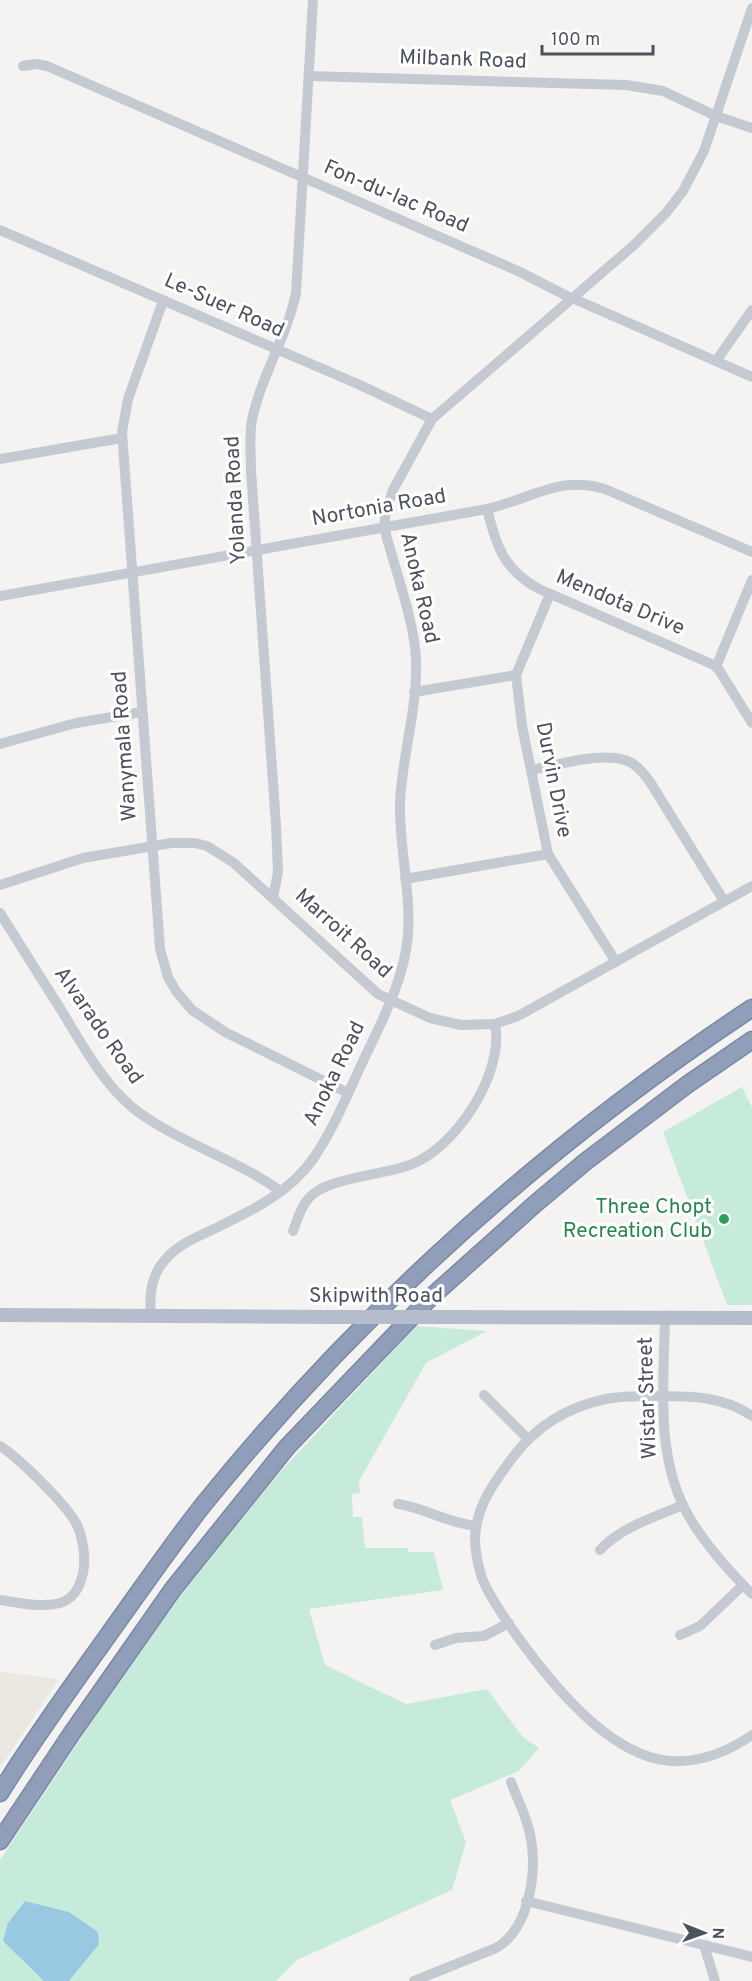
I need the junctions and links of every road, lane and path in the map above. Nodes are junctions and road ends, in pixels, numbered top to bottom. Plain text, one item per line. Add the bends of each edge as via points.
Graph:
1 (313, 0) edge
2 (752, 8) edge
3 (22, 66) dead end
4 (309, 76) junction
5 (716, 116) junction
6 (752, 128) edge
7 (304, 179) junction
8 (0, 230) edge
9 (573, 297) junction
10 (163, 301) junction
11 (752, 310) edge
12 (278, 350) junction
13 (716, 361) junction
14 (752, 377) edge
15 (432, 419) junction
16 (123, 438) junction
17 (0, 459) edge
18 (487, 509) junction
19 (384, 527) junction
20 (257, 550) junction
21 (752, 552) edge
22 (133, 572) junction
23 (752, 580) edge
24 (550, 594) junction
25 (0, 596) edge
26 (716, 667) junction
27 (516, 675) junction
28 (414, 693) junction
29 (142, 712) junction
30 (752, 723) edge
31 (0, 744) edge
32 (531, 770) junction
33 (151, 846) junction
34 (548, 854) junction
35 (405, 879) junction
36 (0, 885) edge
37 (752, 886) edge
38 (273, 898) junction
39 (724, 901) junction
40 (0, 913) edge
41 (616, 962) junction
42 (391, 999) junction
43 (752, 1008) edge
44 (495, 1024) junction
45 (752, 1040) edge
46 (348, 1094) junction
47 (280, 1191) junction
48 (293, 1231) dead end
49 (151, 1315) junction
50 (0, 1316) edge
51 (665, 1317) junction
52 (752, 1318) edge
53 (484, 1395) dead end
54 (664, 1396) junction
55 (752, 1416) edge
56 (528, 1438) junction
57 (0, 1446) edge
58 (398, 1504) dead end
59 (683, 1504) junction
60 (476, 1526) junction
61 (600, 1550) dead end
62 (743, 1585) junction
63 (752, 1594) edge
64 (0, 1600) edge
65 (509, 1623) junction
66 (680, 1635) dead end
67 (435, 1645) dead end
68 (752, 1735) edge
69 (511, 1782) dead end
70 (0, 1793) edge
71 (0, 1841) edge
72 (526, 1901) junction
73 (704, 1945) junction
74 (752, 1957) edge
75 (414, 1981) edge
76 (715, 1981) edge

1 - 4 street, Yolanda Road
2 - 5 street, Anoka Road
3 - 7 street, Fon-du-lac Road via 47,66
4 - 5 street, Milbank Road via 626,85 663,91
4 - 7 street, Yolanda Road
5 - 6 street, Milbank Road
5 - 9 street, Anoka Road via 693,173 666,213
7 - 9 street, Fon-du-lac Road
7 - 12 street, Yolanda Road via 296,294
8 - 10 street, Le-Suer Road
9 - 13 street, Fon-du-lac Road
9 - 15 street, Anoka Road
10 - 12 street, Le-Suer Road
10 - 16 street, Wanymala Road via 128,399
11 - 13 street
12 - 15 street, Le-Suer Road
12 - 20 street, Yolanda Road via 256,405 251,430
13 - 14 street, Fon-du-lac Road
15 - 19 street, Anoka Road via 393,490
16 - 17 street
16 - 22 street, Wanymala Road
18 - 19 street, Nortonia Road
18 - 21 street, Nortonia Road via 559,485 590,484
18 - 24 street, Mendota Drive via 497,544 511,569
19 - 20 street, Nortonia Road
19 - 28 street, Anoka Road via 412,633 416,662
20 - 22 street, Nortonia Road
20 - 38 street, Yolanda Road via 276,825 278,872
22 - 25 street, Nortonia Road
22 - 29 street, Wanymala Road
23 - 26 street
24 - 26 street, Mendota Drive
24 - 27 street
26 - 30 street
27 - 28 street
27 - 32 street, Durvin Drive
28 - 35 street, Anoka Road via 401,793
29 - 31 street via 76,723
29 - 33 street, Wanymala Road
32 - 34 street, Durvin Drive
32 - 39 street via 601,758 631,763 650,782
33 - 36 street, Marroit Road via 83,858
33 - 38 street, Marroit Road via 207,846 234,862
33 - 46 street, Wanymala Road via 160,949 176,991 192,1010 225,1032
34 - 35 street
34 - 41 street, Durvin Drive
35 - 42 street, Anoka Road via 408,936
37 - 39 street, Marroit Road
38 - 42 street, Marroit Road via 378,994
39 - 41 street, Marroit Road
40 - 47 street, Alvarado Road via 81,1042 120,1096 178,1137
41 - 44 street, Marroit Road
42 - 44 street, Marroit Road via 444,1023
42 - 46 street, Anoka Road
43 - 70 highway via 672,1062 517,1184 411,1280 304,1388 189,1524
44 - 48 street via 496,1046 487,1083 438,1149 407,1166 319,1190 305,1202
45 - 71 highway via 688,1084 534,1204 429,1299 287,1447 173,1588
46 - 47 street, Anoka Road via 312,1160
47 - 49 street, Anoka Road via 172,1253 154,1279
49 - 50 main road, Skipwith Road
49 - 51 main road, Skipwith Road, bridge
51 - 52 main road, Skipwith Road
51 - 54 street, Wistar Street
53 - 56 street
54 - 55 street via 720,1401
54 - 56 street via 613,1397 588,1402 560,1414
54 - 59 street, Wistar Street via 668,1459
56 - 60 street via 488,1492
57 - 64 street via 33,1474 74,1520 84,1567 72,1596 60,1603
58 - 60 street
59 - 61 street via 621,1532
59 - 62 street, Wistar Street via 709,1547
60 - 65 street via 480,1570
62 - 63 street, Wistar Street
62 - 66 street via 700,1626
65 - 67 street via 484,1636 456,1638
65 - 68 street via 556,1686 603,1730 632,1750 666,1760 700,1759 725,1751
69 - 72 street via 532,1843
72 - 73 street
72 - 75 street via 517,1927 503,1944
73 - 74 street
73 - 76 street

